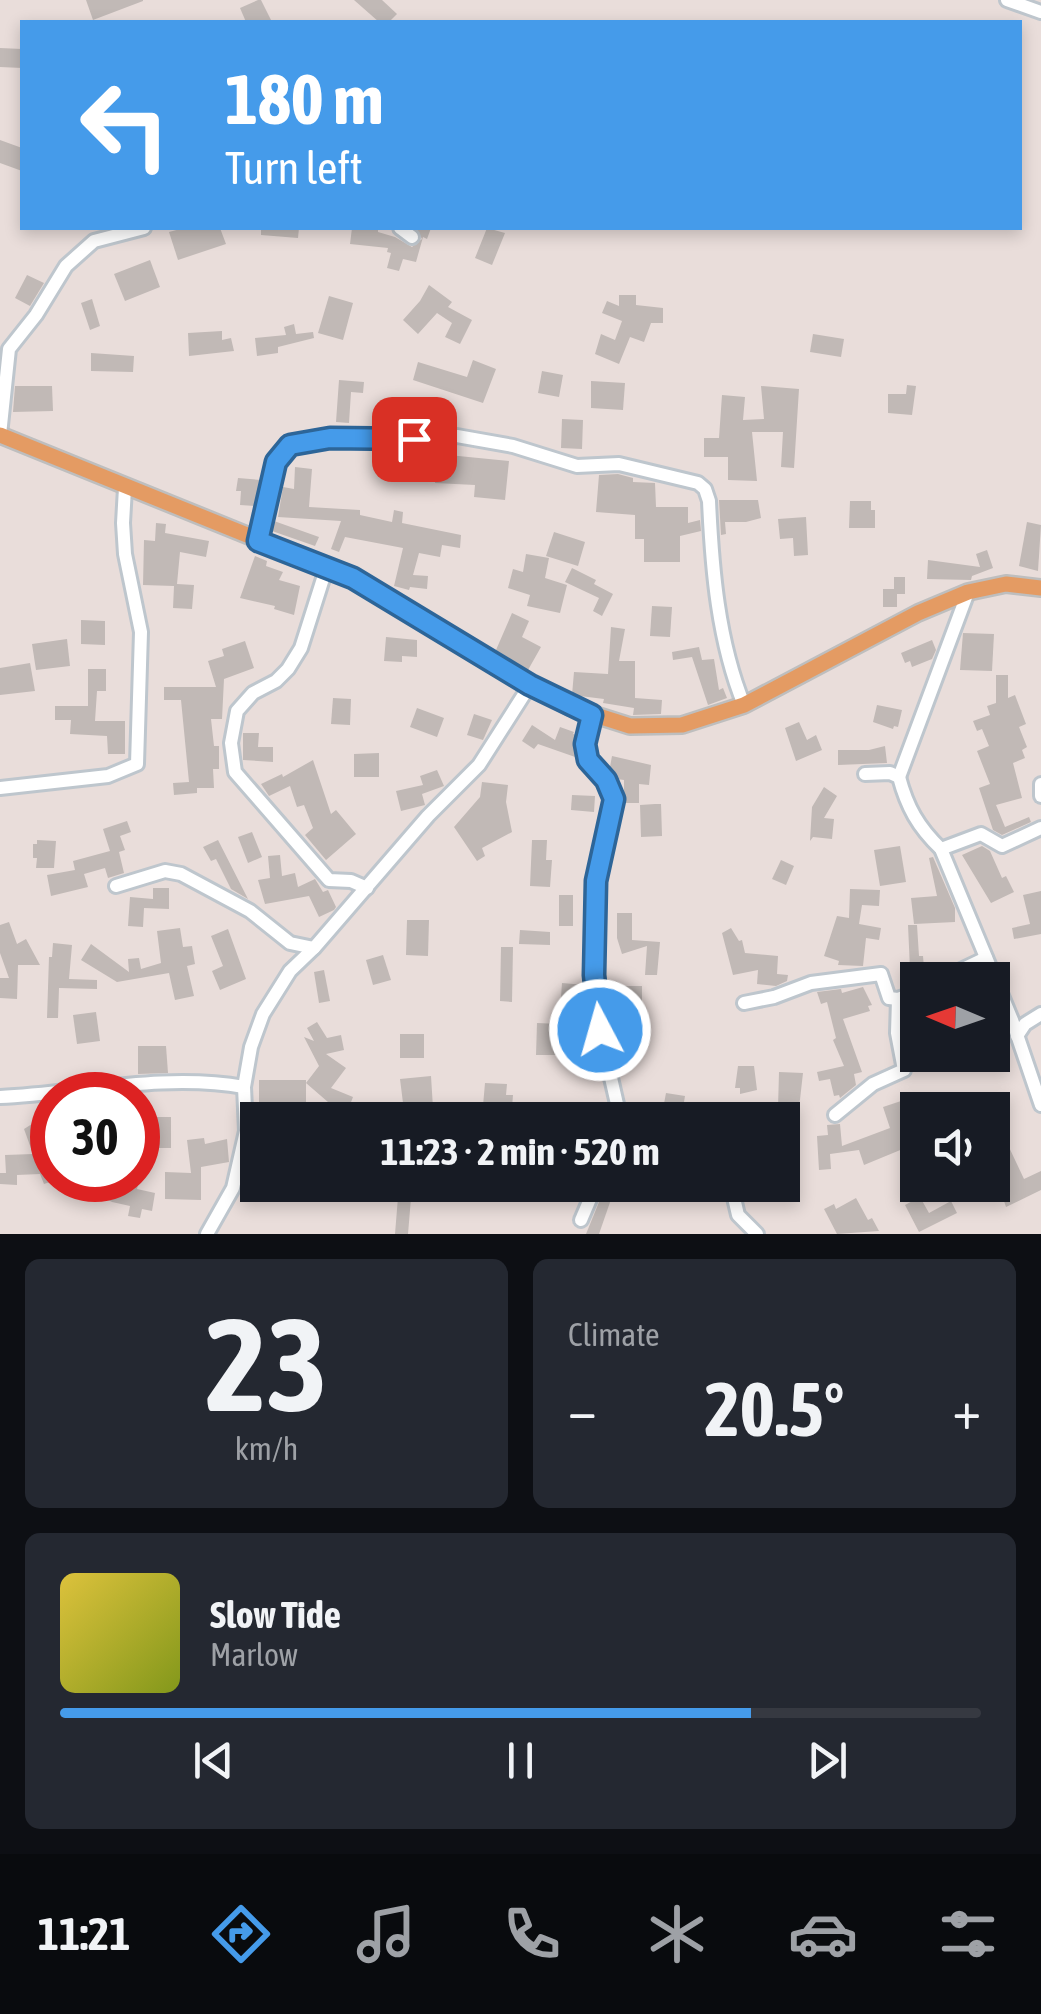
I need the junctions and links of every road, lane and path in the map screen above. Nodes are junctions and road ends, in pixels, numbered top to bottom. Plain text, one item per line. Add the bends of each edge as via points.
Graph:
1 (1007, 0) edge
2 (1041, 12) edge
3 (107, 230) edge
4 (137, 230) edge
5 (403, 230) edge
6 (412, 237) dead end
7 (94, 242) junction
8 (0, 435) edge
9 (125, 488) junction
10 (258, 541) junction
11 (326, 566) junction
12 (1041, 588) edge
13 (968, 592) junction
14 (530, 685) junction
15 (744, 705) junction
16 (592, 715) junction
17 (865, 774) dead end
18 (898, 777) junction
19 (1041, 784) edge
20 (0, 788) edge
21 (1041, 796) edge
22 (1041, 828) edge
23 (942, 849) junction
24 (116, 886) dead end
25 (367, 888) junction
26 (314, 948) junction
27 (986, 958) junction
28 (978, 962) edge
29 (898, 999) joint
30 (744, 1003) dead end
31 (1041, 1014) edge
32 (1017, 1036) junction
33 (244, 1087) junction
34 (0, 1097) edge
35 (247, 1102) edge
36 (617, 1102) edge
37 (1041, 1105) edge
38 (835, 1115) dead end
39 (240, 1169) edge
40 (589, 1202) edge
41 (735, 1202) edge
42 (581, 1220) dead end
43 (207, 1234) edge
44 (757, 1234) edge

1 - 2 street
3 - 7 street
4 - 7 street
5 - 6 street
7 - 8 street via 66,266 9,349
8 - 9 main road
9 - 10 main road
9 - 20 street via 125,554 141,632 136,764 108,776
10 - 11 main road
10 - 15 street via 276,462 297,442 457,436 578,466 619,464 698,483 709,501 716,595
11 - 14 main road
11 - 25 street via 301,648 276,681 237,711 234,772 330,880
12 - 13 main road via 1006,584
13 - 15 main road
13 - 18 street
14 - 16 main road
14 - 25 street via 479,765
15 - 16 main road via 657,727
16 - 36 street via 588,760 614,799 596,881 594,975
17 - 18 street
18 - 23 street via 910,811
19 - 21 street
22 - 23 street via 1002,846 981,834
23 - 27 street
24 - 26 street via 165,871 180,874 250,910 290,942
25 - 26 street
26 - 33 street via 263,1014
27 - 28 street
27 - 32 street
29 - 30 street via 889,998 881,974 811,983
29 - 38 street via 904,1070 873,1084
31 - 32 street
32 - 37 street
33 - 34 street via 81,1088
33 - 35 street
39 - 43 street
40 - 42 street
41 - 44 street

